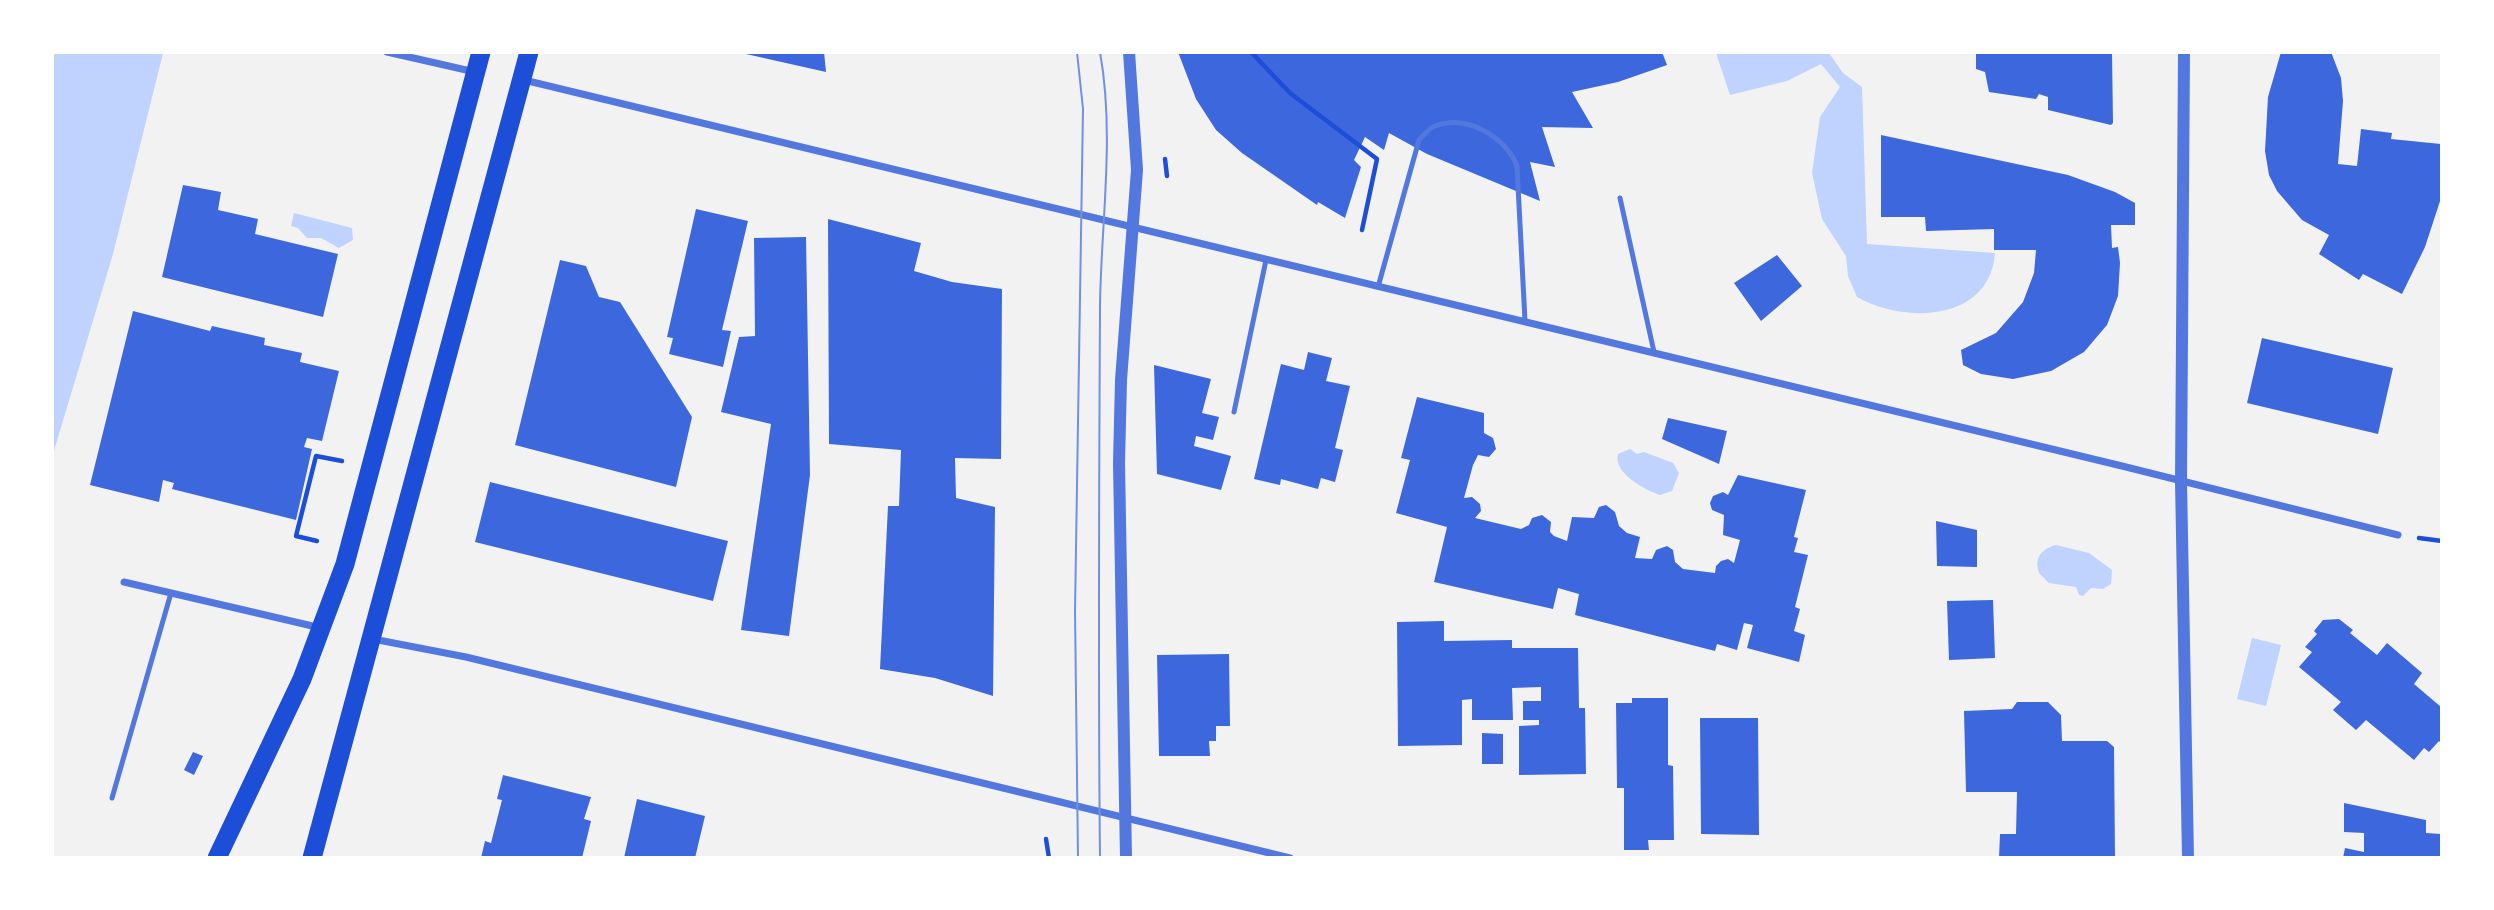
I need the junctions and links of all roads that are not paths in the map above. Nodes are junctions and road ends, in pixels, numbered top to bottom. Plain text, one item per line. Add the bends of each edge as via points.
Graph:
1 (387, 52) edge
2 (481, 52) edge
3 (530, 52) edge
4 (1129, 52) edge
5 (2184, 52) edge
6 (476, 72) junction
7 (522, 80) junction
8 (1620, 198) dead end
9 (1134, 229) junction
10 (1266, 260) junction
11 (1378, 286) junction
12 (1525, 321) junction
13 (1654, 352) junction
14 (1234, 412) dead end
15 (2181, 481) junction
16 (2398, 535) dead end
17 (124, 582) dead end
18 (171, 593) junction
19 (323, 628) junction
20 (373, 639) junction
21 (113, 798) dead end
22 (1125, 818) junction
23 (217, 858) edge
24 (312, 858) edge
25 (1126, 858) edge
26 (1290, 858) edge
27 (2188, 858) edge

1 - 6 street
2 - 6 highway
3 - 7 highway
4 - 9 street via 1137,143
5 - 15 street
6 - 19 highway via 362,506
7 - 9 street
7 - 20 highway
8 - 13 lane
9 - 10 street
9 - 22 street via 1119,463
10 - 11 street
10 - 14 lane
11 - 12 street
11 - 12 lane via 1419,140 1432,127 1447,123 1467,126 1502,141 1517,166
12 - 13 street
13 - 15 street
15 - 16 street
15 - 27 street
17 - 18 street
18 - 19 street
18 - 21 lane
19 - 23 highway
20 - 22 street via 466,657
20 - 24 highway
22 - 25 street
22 - 26 street

